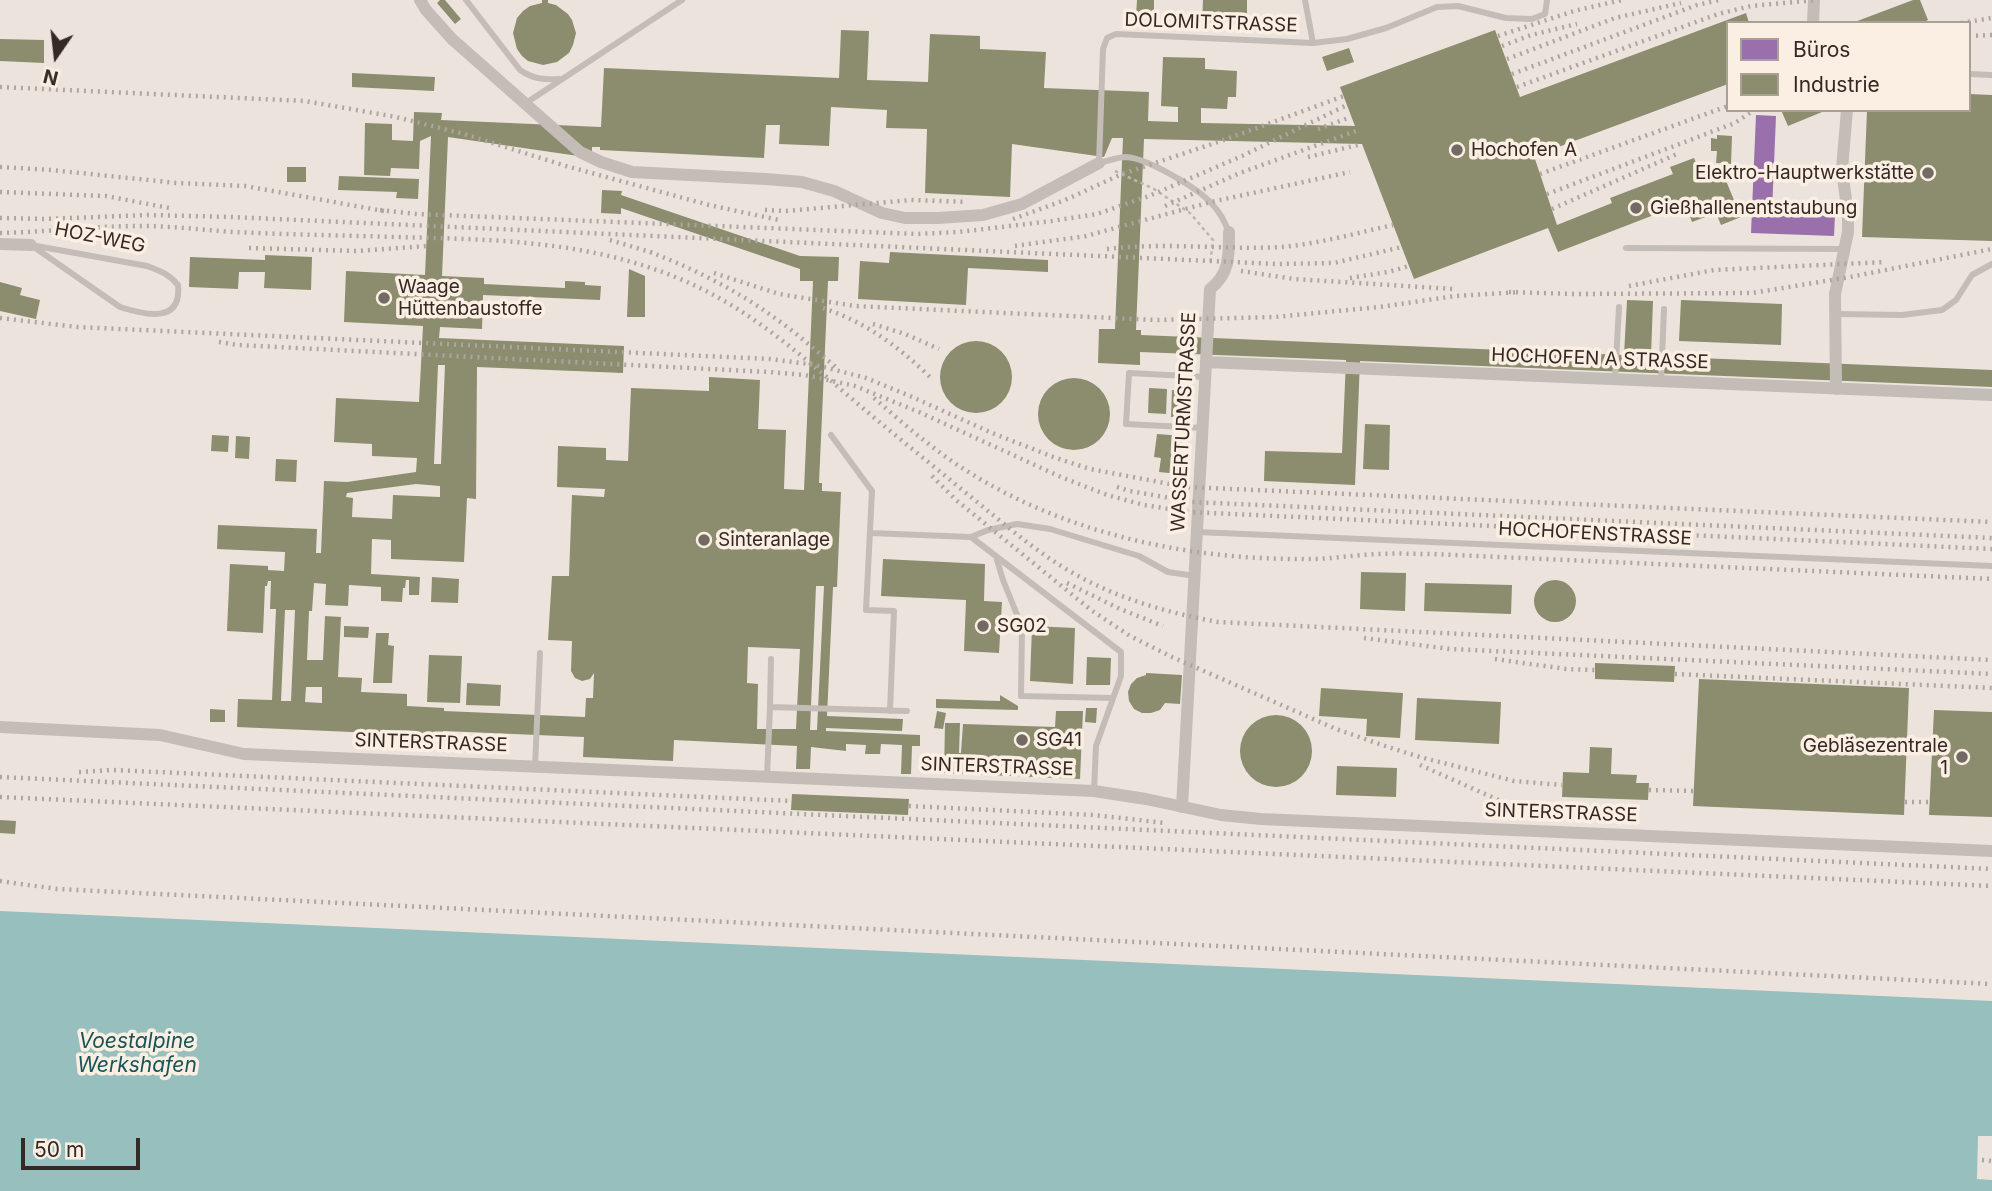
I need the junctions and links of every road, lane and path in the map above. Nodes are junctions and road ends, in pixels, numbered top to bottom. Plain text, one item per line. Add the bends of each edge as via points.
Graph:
1 (420, 0) edge
2 (466, 0) edge
3 (682, 0) edge
4 (1305, 0) edge
5 (1547, 0) edge
6 (1814, 0) edge
7 (1813, 21) edge
8 (1313, 43) junction
9 (1971, 74) edge
10 (1992, 75) edge
11 (562, 79) junction
12 (526, 103) junction
13 (1847, 112) edge
14 (1100, 163) junction
15 (1228, 232) joint
16 (0, 244) edge
17 (31, 245) junction
18 (1626, 248) dead end
19 (1845, 249) junction
20 (1992, 264) edge
21 (1210, 289) junction
22 (1619, 307) dead end
23 (1664, 309) dead end
24 (1835, 314) junction
25 (1206, 362) junction
26 (1206, 377) junction
27 (1615, 379) junction
28 (1661, 381) junction
29 (1836, 388) junction
30 (1992, 395) edge
31 (1203, 428) junction
32 (831, 435) dead end
33 (1197, 532) junction
34 (870, 533) junction
35 (971, 537) junction
36 (997, 558) junction
37 (1992, 566) edge
38 (1195, 576) junction
39 (540, 653) dead end
40 (771, 659) dead end
41 (1113, 698) junction
42 (770, 706) junction
43 (890, 711) junction
44 (907, 711) dead end
45 (0, 727) edge
46 (535, 767) junction
47 (767, 777) junction
48 (1094, 791) junction
49 (1182, 807) junction
50 (1992, 851) edge

1 - 12 street, WASSERTURMSTRASSE via 452,39
2 - 11 lane via 520,70 544,80
3 - 11 lane
4 - 8 lane, DOLOMITSTRASSE
5 - 8 lane via 1545,14 1532,19 1506,18 1458,6 1437,7 1386,28
6 - 7 street
8 - 14 lane, DOLOMITSTRASSE via 1125,34 1107,38
9 - 10 lane
11 - 12 lane
12 - 14 street, WASSERTURMSTRASSE via 580,152 632,172 802,183 905,218 983,215 1022,204
13 - 19 street via 1842,169 1848,216
14 - 15 lane, WASSERTURMSTRASSE via 1125,157 1145,160 1211,202
14 - 21 path via 1190,213 1213,240
15 - 21 street, WASSERTURMSTRASSE via 1225,272
16 - 17 street, HOZ-WEG
17 - 17 lane, HOZ-WEG via 120,307 154,314 174,309 177,302 178,285 163,271
18 - 19 lane
19 - 24 street
20 - 24 lane via 1972,275 1956,300 1942,310 1902,315
21 - 25 street, WASSERTURMSTRASSE
22 - 27 lane
23 - 28 lane
24 - 29 street
25 - 26 street, WASSERTURMSTRASSE
25 - 27 street, HOCHOFEN A STRASSE
26 - 31 street, WASSERTURMSTRASSE
26 - 31 lane via 1129,373 1126,424
27 - 28 street, HOCHOFEN A STRASSE
28 - 29 street, HOCHOFEN A STRASSE
29 - 30 street, HOCHOFEN A STRASSE
31 - 33 street, WASSERTURMSTRASSE
32 - 34 lane via 872,491
33 - 37 lane, HOCHOFENSTRASSE
33 - 38 street, WASSERTURMSTRASSE
34 - 35 lane
34 - 43 lane via 866,610 894,611
35 - 36 lane
35 - 38 lane via 1017,524 1050,529 1139,556 1168,572
36 - 41 lane via 1121,652 1121,676
36 - 41 lane via 1022,627 1021,695
38 - 49 street, WASSERTURMSTRASSE
39 - 46 lane
40 - 42 lane
41 - 48 lane via 1096,746
42 - 43 lane
42 - 47 lane
43 - 44 lane
45 - 46 street, SINTERSTRASSE via 160,735 244,754
46 - 47 street, SINTERSTRASSE
47 - 48 street, SINTERSTRASSE
48 - 49 street, SINTERSTRASSE
49 - 50 street, SINTERSTRASSE via 1261,820

